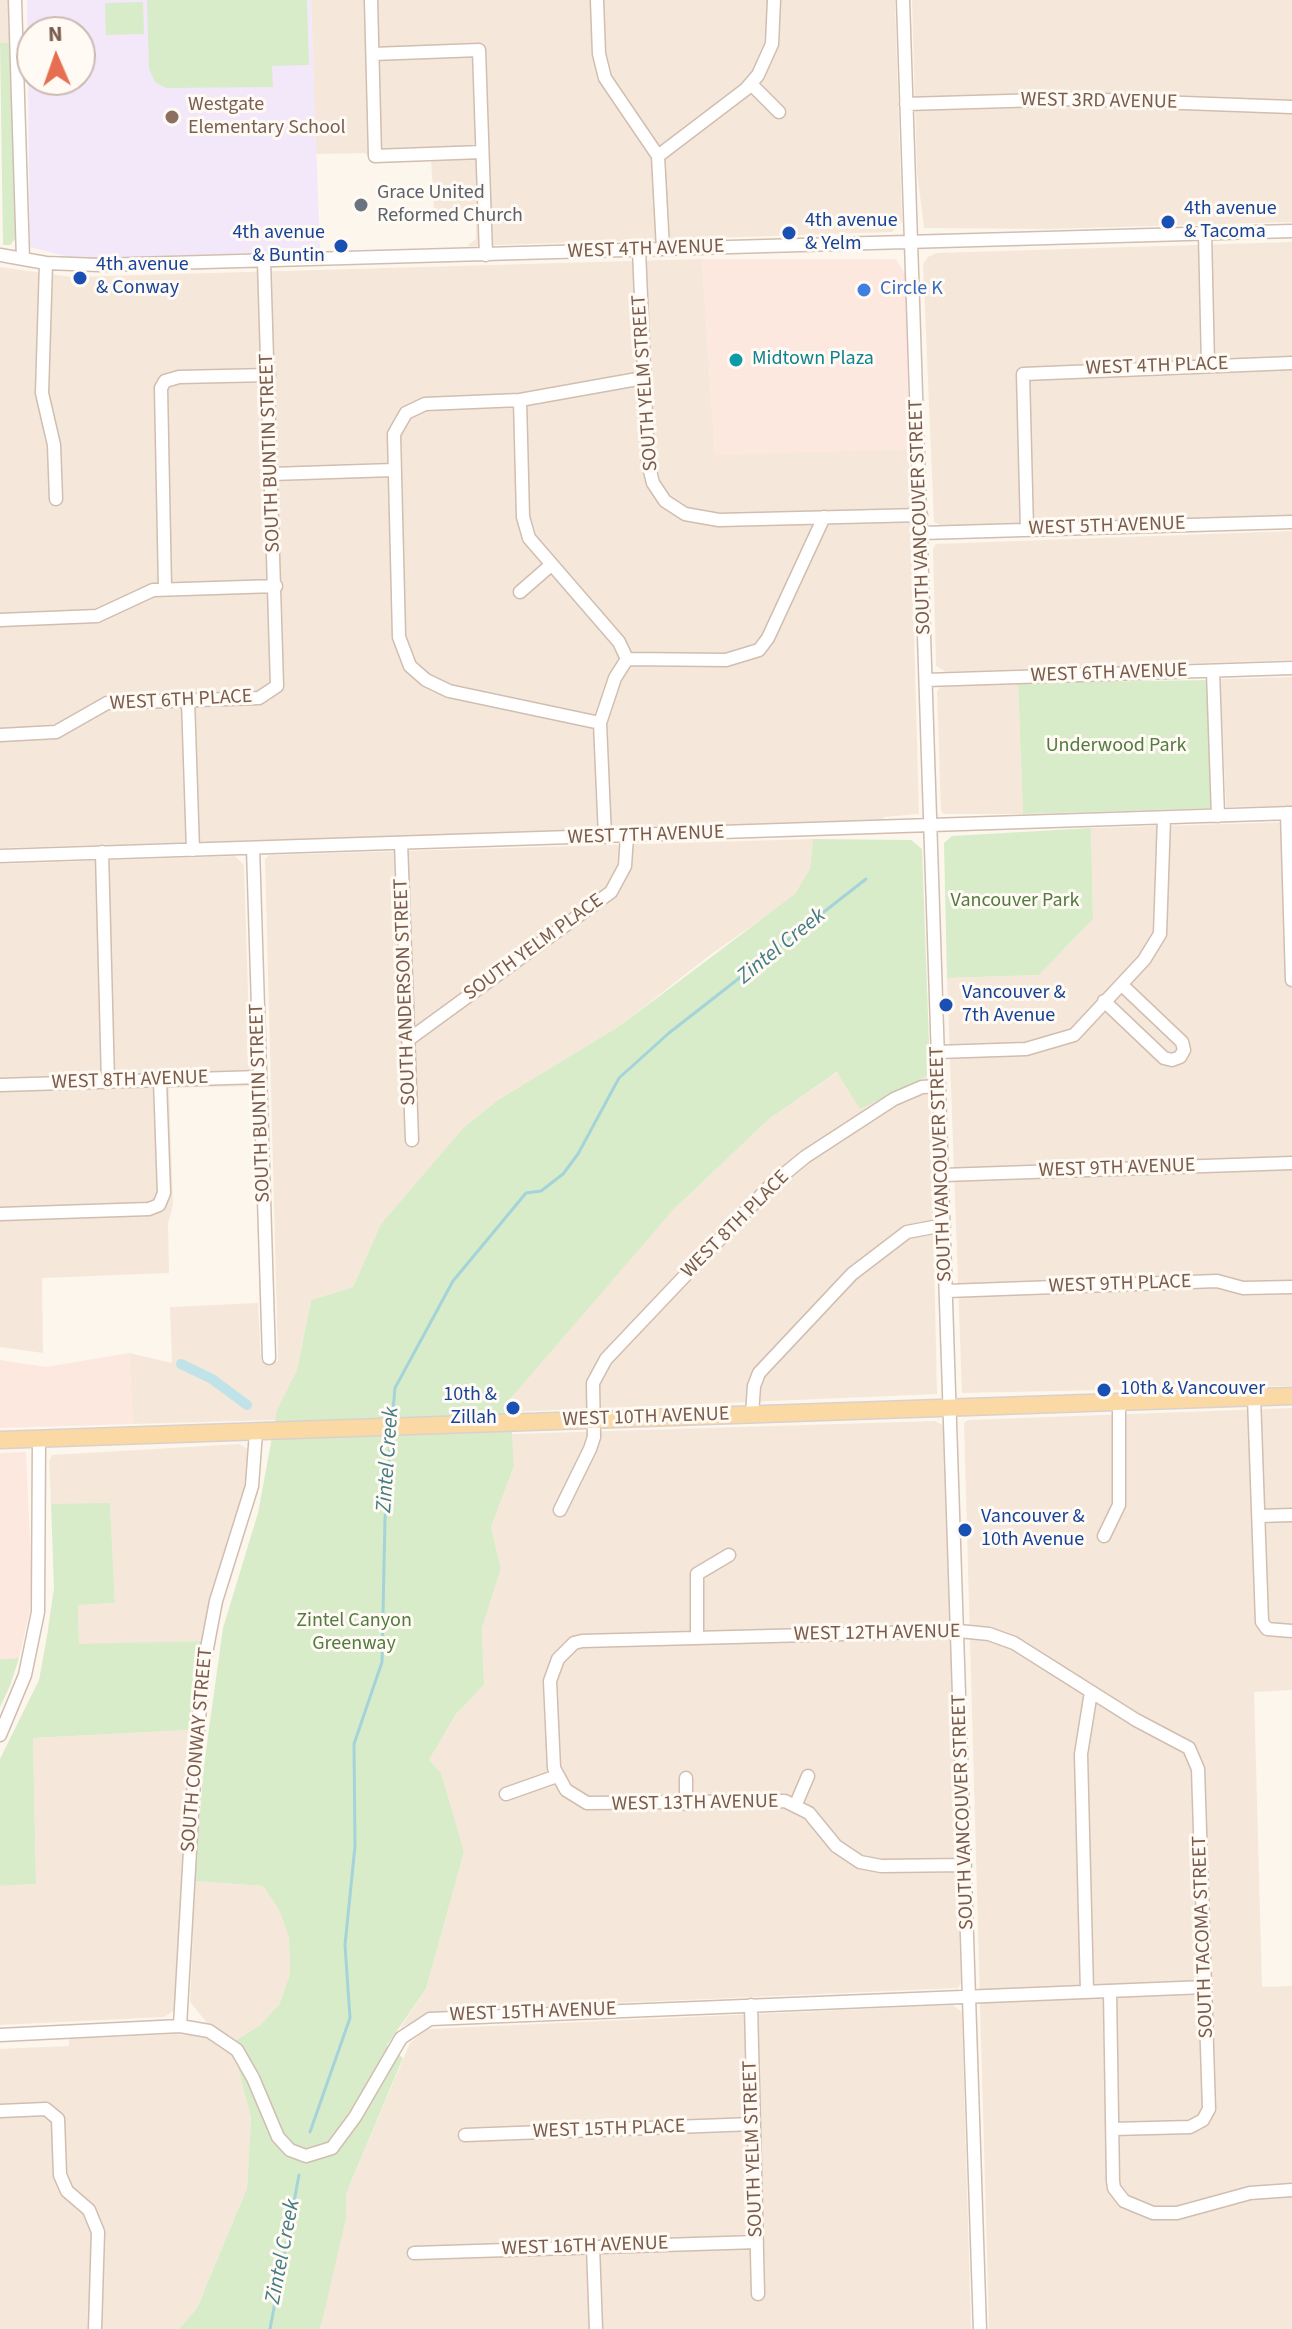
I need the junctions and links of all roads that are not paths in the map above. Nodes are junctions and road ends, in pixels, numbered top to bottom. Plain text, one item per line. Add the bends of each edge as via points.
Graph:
1 (15, 0) edge
2 (371, 0) edge
3 (597, 0) edge
4 (774, 0) edge
5 (903, 0) edge
6 (373, 54) junction
7 (751, 84) junction
8 (906, 104) junction
9 (1292, 107) edge
10 (779, 112) dead end
11 (482, 152) junction
12 (658, 156) junction
13 (1292, 231) edge
14 (1205, 234) junction
15 (912, 242) junction
16 (663, 249) junction
17 (639, 250) junction
18 (0, 255) edge
19 (486, 255) junction
20 (23, 259) junction
21 (264, 261) junction
22 (46, 263) junction
23 (1292, 363) edge
24 (1208, 365) junction
25 (269, 375) junction
26 (643, 378) junction
27 (520, 400) junction
28 (393, 470) junction
29 (272, 474) junction
30 (56, 499) dead end
31 (921, 515) junction
32 (824, 517) junction
33 (1292, 522) edge
34 (1027, 530) junction
35 (922, 533) junction
36 (551, 565) junction
37 (276, 586) junction
38 (165, 589) junction
39 (520, 592) dead end
40 (0, 620) edge
41 (627, 659) junction
42 (1292, 668) edge
43 (1213, 671) junction
44 (926, 680) junction
45 (274, 692) joint
46 (188, 700) junction
47 (600, 723) junction
48 (0, 735) edge
49 (1290, 813) edge
50 (1218, 816) junction
51 (1164, 818) junction
52 (932, 825) junction
53 (627, 836) junction
54 (605, 837) junction
55 (401, 843) junction
56 (253, 848) junction
57 (193, 850) junction
58 (102, 852) junction
59 (0, 856) edge
60 (1292, 960) edge
61 (1292, 980) edge
62 (1122, 985) junction
63 (1104, 1001) junction
64 (408, 1040) junction
65 (938, 1052) junction
66 (260, 1077) junction
67 (160, 1080) junction
68 (108, 1082) junction
69 (0, 1085) edge
70 (939, 1086) junction
71 (412, 1140) dead end
72 (1292, 1163) edge
73 (943, 1175) junction
74 (0, 1214) edge
75 (944, 1225) junction
76 (1292, 1287) edge
77 (947, 1291) junction
78 (269, 1358) dead end
79 (1292, 1396) edge
80 (1254, 1397) junction
81 (1119, 1402) junction
82 (952, 1407) junction
83 (752, 1414) junction
84 (592, 1420) junction
85 (256, 1432) junction
86 (39, 1438) junction
87 (0, 1440) edge
88 (560, 1510) dead end
89 (1292, 1515) edge
90 (1259, 1516) junction
91 (1104, 1536) dead end
92 (729, 1555) dead end
93 (959, 1631) junction
94 (1292, 1631) edge
95 (697, 1637) junction
96 (1091, 1692) junction
97 (0, 1735) edge
98 (1194, 1754) joint
99 (557, 1776) junction
100 (808, 1776) dead end
101 (686, 1778) dead end
102 (506, 1794) dead end
103 (686, 1804) junction
104 (796, 1804) junction
105 (965, 1865) junction
106 (1205, 1987) junction
107 (1110, 1991) junction
108 (1087, 1992) junction
109 (969, 1997) junction
110 (751, 2005) junction
111 (180, 2026) junction
112 (0, 2035) edge
113 (0, 2111) edge
114 (753, 2124) junction
115 (1113, 2129) junction
116 (465, 2135) dead end
117 (1292, 2190) edge
118 (757, 2242) junction
119 (593, 2247) junction
120 (414, 2253) dead end
121 (758, 2294) dead end
122 (95, 2329) edge
123 (596, 2329) edge
124 (980, 2329) edge

1 - 20 street
2 - 6 street
3 - 12 street via 605,78
4 - 7 street via 772,44
5 - 8 street, SOUTH VANCOUVER STREET
6 - 11 street via 479,50
6 - 11 street via 375,156
7 - 10 street
7 - 12 street
8 - 9 street, WEST 3RD AVENUE via 1076,99
8 - 15 street, SOUTH VANCOUVER STREET
11 - 19 street
12 - 16 street
13 - 14 street, WEST 4TH AVENUE
14 - 15 street, WEST 4TH AVENUE
14 - 24 street
15 - 16 street, WEST 4TH AVENUE
15 - 31 street, SOUTH VANCOUVER STREET
16 - 17 street, WEST 4TH AVENUE
17 - 19 street, WEST 4TH AVENUE
17 - 26 street, SOUTH YELM STREET
18 - 20 street, WEST 4TH AVENUE
19 - 21 street, WEST 4TH AVENUE
20 - 22 street, WEST 4TH AVENUE
21 - 22 street, WEST 4TH AVENUE
21 - 25 street, SOUTH BUNTIN STREET
22 - 30 street via 42,393 54,445
23 - 24 street, WEST 4TH PLACE
24 - 34 street, WEST 4TH PLACE via 1023,374
25 - 29 street, SOUTH BUNTIN STREET
25 - 38 street via 165,381 159,394
26 - 27 street
26 - 32 street, SOUTH YELM STREET via 649,473 658,493 674,509 719,520
27 - 28 street via 437,402 406,413 394,434
27 - 36 street via 525,529
28 - 29 street
28 - 47 street via 399,637 417,674 449,691
29 - 37 street, SOUTH BUNTIN STREET
31 - 32 street
31 - 35 street, SOUTH VANCOUVER STREET
32 - 41 street via 759,650 726,660
33 - 34 street, WEST 5TH AVENUE
34 - 35 street, WEST 5TH AVENUE
35 - 44 street, SOUTH VANCOUVER STREET
36 - 39 street
36 - 41 street via 619,642
37 - 38 street
37 - 45 street, SOUTH BUNTIN STREET via 279,678
38 - 40 street via 144,592 97,616
41 - 47 street
42 - 43 street, WEST 6TH AVENUE
43 - 44 street, WEST 6TH AVENUE
43 - 50 street
44 - 52 street, SOUTH VANCOUVER STREET
45 - 46 street, WEST 6TH PLACE via 259,698
46 - 48 street, WEST 6TH PLACE via 107,703 56,732
46 - 57 street
47 - 54 street
49 - 50 street, WEST 7TH AVENUE
49 - 60 street
50 - 51 street, WEST 7TH AVENUE
51 - 52 street, WEST 7TH AVENUE
51 - 62 street via 1160,934
52 - 53 street, WEST 7TH AVENUE
52 - 65 street, SOUTH VANCOUVER STREET
53 - 54 street, WEST 7TH AVENUE
53 - 64 street, SOUTH YELM PLACE via 625,866 611,892
54 - 55 street, WEST 7TH AVENUE
55 - 56 street, WEST 7TH AVENUE
55 - 64 street, SOUTH ANDERSON STREET
56 - 57 street, WEST 7TH AVENUE
56 - 66 street, SOUTH BUNTIN STREET
57 - 58 street, WEST 7TH AVENUE
58 - 59 street, WEST 7TH AVENUE
58 - 68 street
60 - 61 street
62 - 63 street
62 - 63 street via 1182,1042 1180,1057 1164,1058
63 - 65 street via 1074,1035 1054,1043
64 - 71 street, SOUTH ANDERSON STREET
65 - 70 street, SOUTH VANCOUVER STREET
66 - 67 street, WEST 8TH AVENUE
66 - 78 street, SOUTH BUNTIN STREET
67 - 68 street, WEST 8TH AVENUE
67 - 74 street via 164,1193 159,1205
68 - 69 street, WEST 8TH AVENUE
70 - 73 street, SOUTH VANCOUVER STREET
70 - 84 street, WEST 8TH PLACE via 917,1088 861,1118 771,1185 606,1359 593,1383
72 - 73 street, WEST 9TH AVENUE
73 - 75 street, SOUTH VANCOUVER STREET
75 - 77 street, SOUTH VANCOUVER STREET
75 - 83 street via 907,1232 852,1274 759,1373
76 - 77 street, WEST 9TH PLACE via 1243,1288 1217,1281
77 - 82 street, SOUTH VANCOUVER STREET
79 - 80 main road, WEST 10TH AVENUE
80 - 81 main road, WEST 10TH AVENUE
80 - 90 street
81 - 82 main road, WEST 10TH AVENUE
81 - 91 street via 1119,1505
82 - 83 main road, WEST 10TH AVENUE
82 - 93 street, SOUTH VANCOUVER STREET
83 - 84 main road, WEST 10TH AVENUE
84 - 85 main road, WEST 10TH AVENUE
84 - 88 street, WEST 8TH PLACE via 590,1449
85 - 86 main road, WEST 10TH AVENUE
85 - 111 street, SOUTH CONWAY STREET via 252,1486 216,1601 203,1676
86 - 87 main road, WEST 10TH AVENUE
86 - 97 street via 38,1612 25,1675
89 - 90 street
90 - 94 street via 1262,1622 1267,1629
92 - 95 street via 697,1574
93 - 95 street, WEST 12TH AVENUE
93 - 96 street, WEST 12TH AVENUE via 1007,1639
93 - 105 street, SOUTH VANCOUVER STREET
95 - 99 street, WEST 12TH AVENUE via 574,1643 558,1659 550,1681
96 - 98 street, WEST 12TH AVENUE
96 - 108 street via 1081,1754
98 - 106 street, SOUTH TACOMA STREET
99 - 102 street
99 - 103 street, WEST 13TH AVENUE via 566,1790 587,1803
100 - 104 street
101 - 103 street
103 - 104 street, WEST 13TH AVENUE
104 - 105 street, WEST 13TH AVENUE via 836,1846 860,1862
105 - 109 street, SOUTH VANCOUVER STREET
106 - 107 street, WEST 15TH AVENUE
106 - 115 street, SOUTH TACOMA STREET via 1210,2102 1203,2120 1190,2127
107 - 108 street, WEST 15TH AVENUE
107 - 115 street
108 - 109 street, WEST 15TH AVENUE
109 - 110 street, WEST 15TH AVENUE
109 - 124 street, SOUTH VANCOUVER STREET
110 - 111 street, WEST 15TH AVENUE via 430,2019 401,2038 332,2148 306,2156 290,2150 278,2137 237,2050 209,2031
110 - 114 street, SOUTH YELM STREET
111 - 112 street, WEST 15TH AVENUE
113 - 122 street via 39,2109 54,2114 59,2124 63,2184 89,2210 98,2232
114 - 116 street, WEST 15TH PLACE
114 - 118 street, SOUTH YELM STREET
115 - 117 street via 1114,2188 1132,2206 1177,2213 1250,2193
118 - 119 street, WEST 16TH AVENUE
118 - 121 street, SOUTH YELM STREET
119 - 120 street, WEST 16TH AVENUE
119 - 123 street

